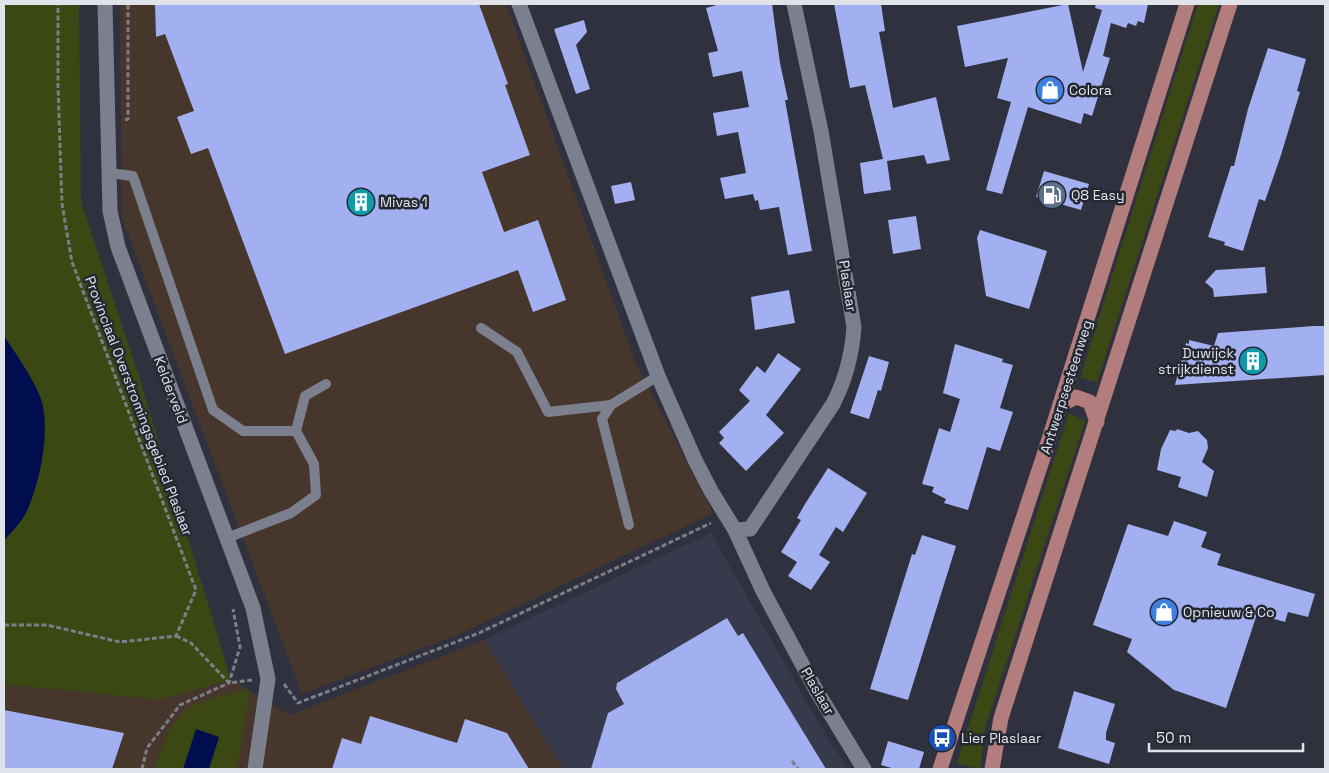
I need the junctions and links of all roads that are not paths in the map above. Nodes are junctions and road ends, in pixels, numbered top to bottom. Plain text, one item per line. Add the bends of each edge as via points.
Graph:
1 (106, 4) edge
2 (519, 4) edge
3 (794, 4) edge
4 (1187, 4) edge
5 (1230, 4) edge
6 (109, 173) junction
7 (481, 328) dead end
8 (658, 376) junction
9 (326, 384) dead end
10 (611, 405) junction
11 (1060, 405) junction
12 (1097, 422) junction
13 (296, 431) junction
14 (629, 525) dead end
15 (734, 530) junction
16 (227, 538) junction
17 (254, 769) edge
18 (864, 769) edge
19 (940, 769) edge
20 (992, 769) edge

1 - 6 street, Kelderveld
2 - 8 street, Plaslaar
3 - 15 street, Plaslaar via 821,131 853,318 852,354 842,387 829,411 750,529
4 - 11 main road, Antwerpsesteenweg
5 - 12 main road
6 - 13 lane via 133,176 213,410 243,431
6 - 16 street, Kelderveld via 110,211 118,247
7 - 10 lane via 517,352 548,412
8 - 10 lane
8 - 15 street, Plaslaar via 695,460
9 - 13 lane via 305,396
10 - 14 lane via 602,420
11 - 12 main road via 1076,397 1090,402
11 - 19 main road, Antwerpsesteenweg
12 - 20 main road via 1001,718
13 - 16 lane via 314,464 316,495 291,513
15 - 18 street, Plaslaar via 798,657
16 - 17 street, Kelderveld via 253,608 268,679

